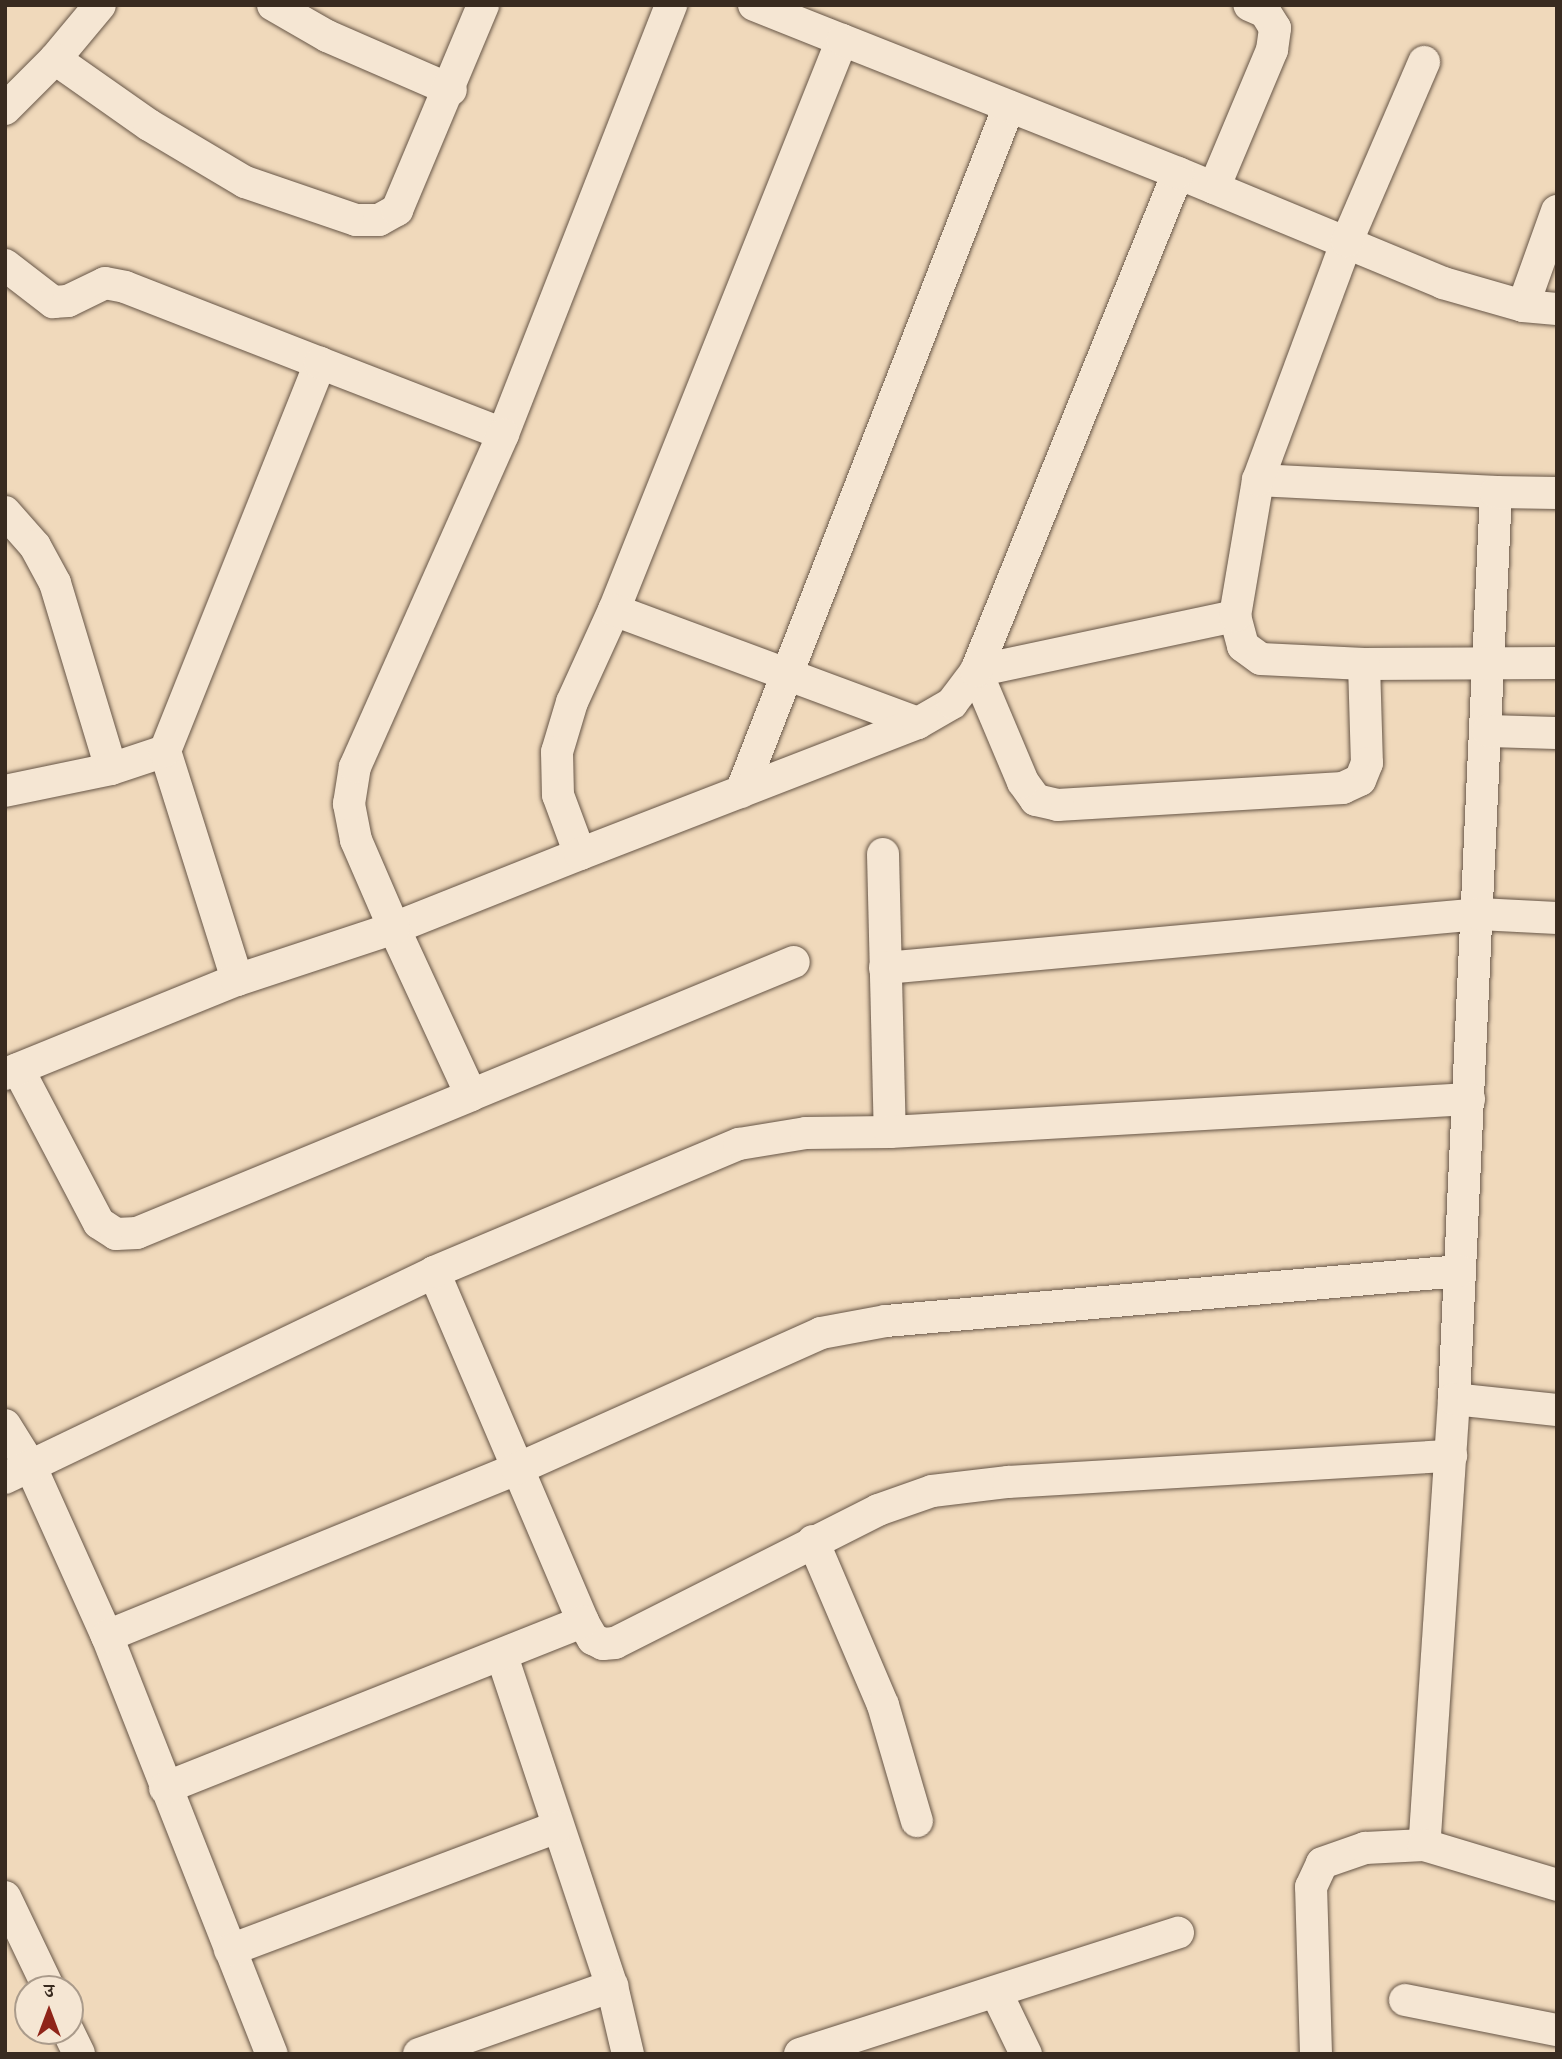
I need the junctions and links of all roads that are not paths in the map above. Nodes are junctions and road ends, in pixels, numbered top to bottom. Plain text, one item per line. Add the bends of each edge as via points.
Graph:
1 (100, 5) edge
2 (273, 5) edge
3 (484, 5) edge
4 (671, 5) edge
5 (754, 5) edge
6 (1249, 5) edge
7 (842, 40) junction
8 (55, 59) junction
9 (1424, 62) dead end
10 (451, 90) junction
11 (1009, 106) junction
12 (5, 110) edge
13 (1178, 173) junction
14 (1214, 188) junction
15 (1557, 211) edge
16 (1347, 241) junction
17 (5, 265) edge
18 (1524, 306) junction
19 (1557, 309) edge
20 (320, 363) junction
21 (503, 434) junction
22 (1258, 480) junction
23 (1496, 492) junction
24 (1557, 493) edge
25 (5, 512) edge
26 (614, 610) junction
27 (1235, 616) junction
28 (1491, 662) junction
29 (1557, 663) edge
30 (1364, 664) junction
31 (976, 671) junction
32 (786, 674) junction
33 (918, 723) junction
34 (1488, 731) junction
35 (1557, 733) edge
36 (164, 751) junction
37 (111, 769) junction
38 (5, 791) edge
39 (741, 792) junction
40 (580, 854) junction
41 (883, 854) dead end
42 (1479, 914) junction
43 (1557, 918) edge
44 (394, 928) junction
45 (793, 962) dead end
46 (886, 968) junction
47 (237, 981) junction
48 (12, 1072) edge
49 (471, 1095) junction
50 (1469, 1099) junction
51 (890, 1132) junction
52 (1460, 1271) junction
53 (434, 1272) junction
54 (1454, 1399) junction
55 (1557, 1410) edge
56 (5, 1425) edge
57 (1451, 1456) junction
58 (517, 1469) junction
59 (18, 1471) edge
60 (813, 1541) junction
61 (583, 1622) junction
62 (107, 1636) junction
63 (502, 1656) junction
64 (165, 1788) junction
65 (917, 1821) dead end
66 (557, 1827) junction
67 (1424, 1844) junction
68 (1557, 1885) edge
69 (5, 1897) edge
70 (1178, 1933) dead end
71 (230, 1950) junction
72 (41, 1975) edge
73 (612, 1986) junction
74 (996, 1992) junction
75 (1405, 2000) dead end
76 (1557, 2030) edge
77 (851, 2046) edge
78 (272, 2054) edge
79 (419, 2054) edge
80 (628, 2054) edge
81 (800, 2054) edge
82 (1026, 2054) edge
83 (1316, 2054) edge

1 - 8 street
2 - 10 street via 327,36
3 - 10 street
4 - 21 street
5 - 7 street
6 - 14 street via 1265,12 1275,28 1272,50
7 - 11 street
7 - 26 street
8 - 10 street via 149,125 245,181 356,220 379,220 397,209
8 - 12 street
9 - 16 street
11 - 13 street
11 - 32 street
13 - 14 street
13 - 31 street
14 - 16 street
15 - 18 street
16 - 18 street via 1443,283
16 - 22 street
17 - 20 street via 53,302 68,301 105,284 125,287
18 - 19 street
20 - 21 street
20 - 36 street
21 - 44 street via 355,767 349,804 356,840
22 - 23 street
22 - 27 street
23 - 24 street
23 - 28 street
25 - 37 street via 35,546 54,583
26 - 32 street
26 - 40 street via 572,702 557,752 558,795
27 - 30 street via 1243,646 1261,659
27 - 31 street
28 - 29 street
28 - 30 street
28 - 34 street
30 - 31 street via 1367,763 1360,780 1343,788 1058,805 1037,800 1023,782
31 - 33 street via 952,703
32 - 33 street
32 - 39 street
33 - 39 street
34 - 35 street
34 - 42 street
36 - 37 street
36 - 47 street
37 - 38 street
39 - 40 street
40 - 44 street
41 - 46 street
42 - 43 street
42 - 46 street
42 - 50 street
44 - 47 street
44 - 49 street
45 - 49 street
46 - 51 street
47 - 48 street
48 - 49 street via 99,1223 116,1234 137,1233
50 - 51 street
50 - 52 street
51 - 53 street via 806,1133 739,1144
52 - 54 street
52 - 58 street via 886,1321 821,1333
53 - 58 street
53 - 59 street
54 - 55 street
54 - 57 street
56 - 59 street
57 - 60 street via 1008,1482 932,1491
57 - 67 street
58 - 61 street
58 - 62 street
59 - 62 street
60 - 61 street via 615,1643 593,1639
60 - 65 street via 883,1705
61 - 63 street
62 - 64 street
63 - 64 street
63 - 66 street
64 - 71 street
66 - 71 street
66 - 73 street
67 - 68 street
67 - 83 street via 1340,1853 1322,1863 1316,1873 1310,1921
69 - 72 street
70 - 74 street
71 - 78 street
73 - 79 street
73 - 80 street
74 - 77 street
74 - 82 street
75 - 76 street
77 - 81 street

